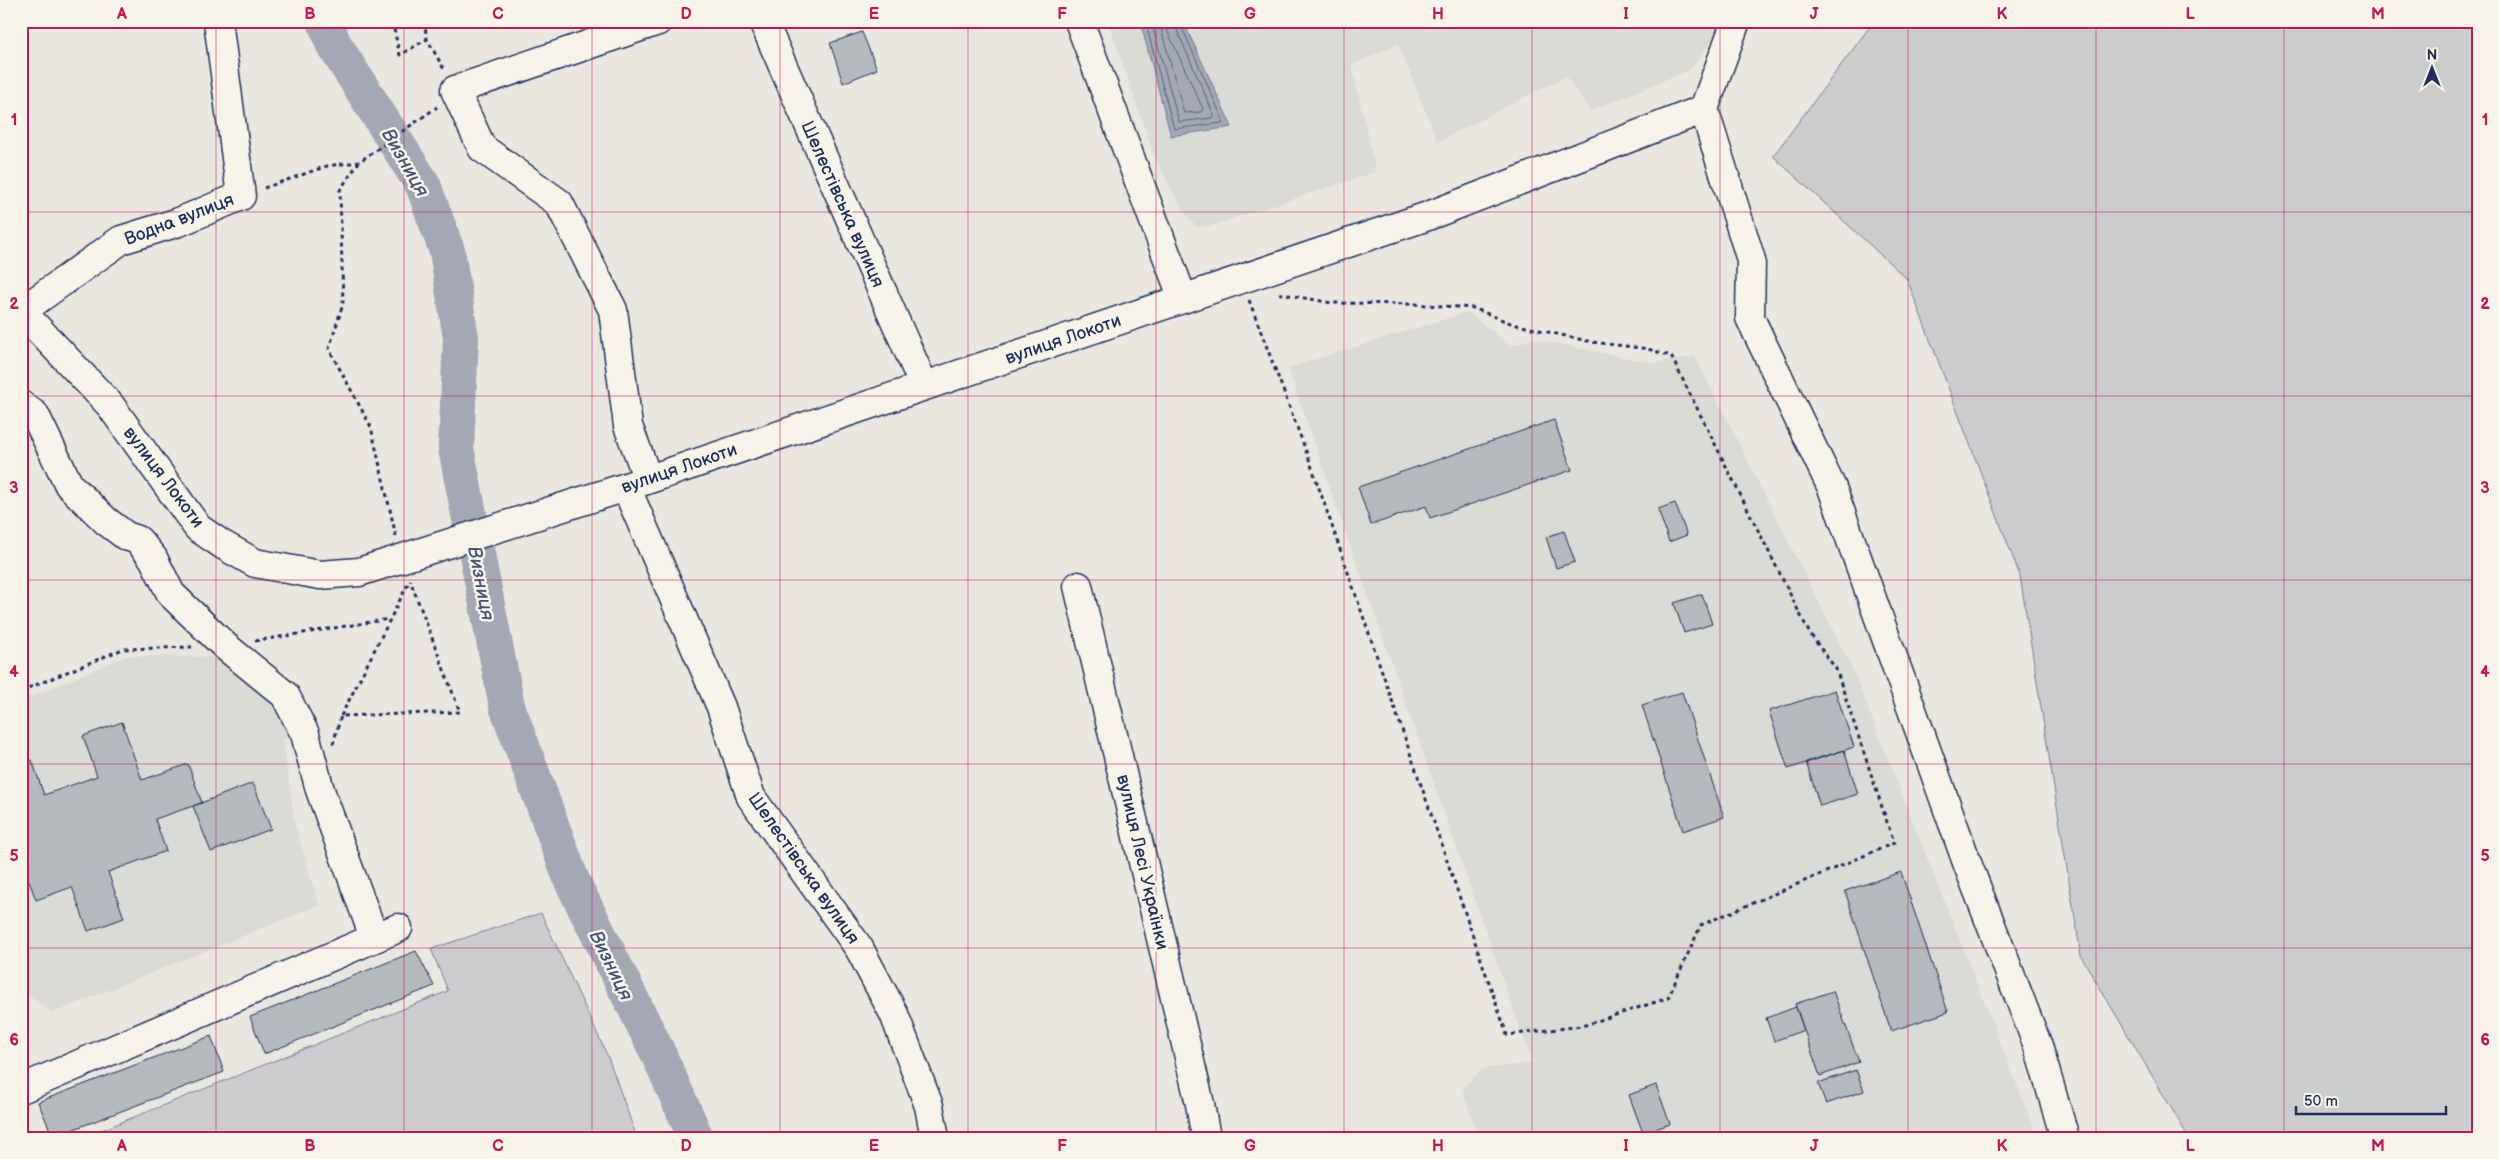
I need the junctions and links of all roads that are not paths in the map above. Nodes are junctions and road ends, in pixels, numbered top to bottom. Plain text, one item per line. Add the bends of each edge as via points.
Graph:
1 (218, 21) edge
2 (658, 21) edge
3 (763, 21) edge
4 (1079, 21) edge
5 (1736, 21) edge
6 (1704, 109) junction
7 (1183, 299) junction
8 (22, 311) edge
9 (924, 386) junction
10 (21, 405) edge
11 (637, 483) junction
12 (1078, 586) dead end
13 (21, 1089) edge
14 (935, 1138) edge
15 (1206, 1138) edge
16 (2065, 1138) edge

1 - 8 street, Водна вулиця via 241,196 179,222 121,240
2 - 11 street, Шелестівська вулиця via 455,90 482,148 559,203 613,310
3 - 9 street, Шелестівська вулиця
4 - 7 street
5 - 6 street
6 - 7 street, вулиця Локоти via 1428,216
6 - 16 street via 1750,260 1750,318 1832,488 1969,868 2038,1046
7 - 9 street, вулиця Локоти
8 - 11 street, вулиця Локоти via 110,404 198,528 255,563 320,576 409,565 544,513
9 - 11 street, вулиця Локоти
10 - 13 street via 36,414 69,485 106,521 126,536 138,540 153,558 171,594 225,646 284,695 305,734 320,790 386,933
11 - 14 street, Шелестівська вулиця via 751,796 859,948 894,1014 929,1106
12 - 15 street, вулиця Лесі Українки

